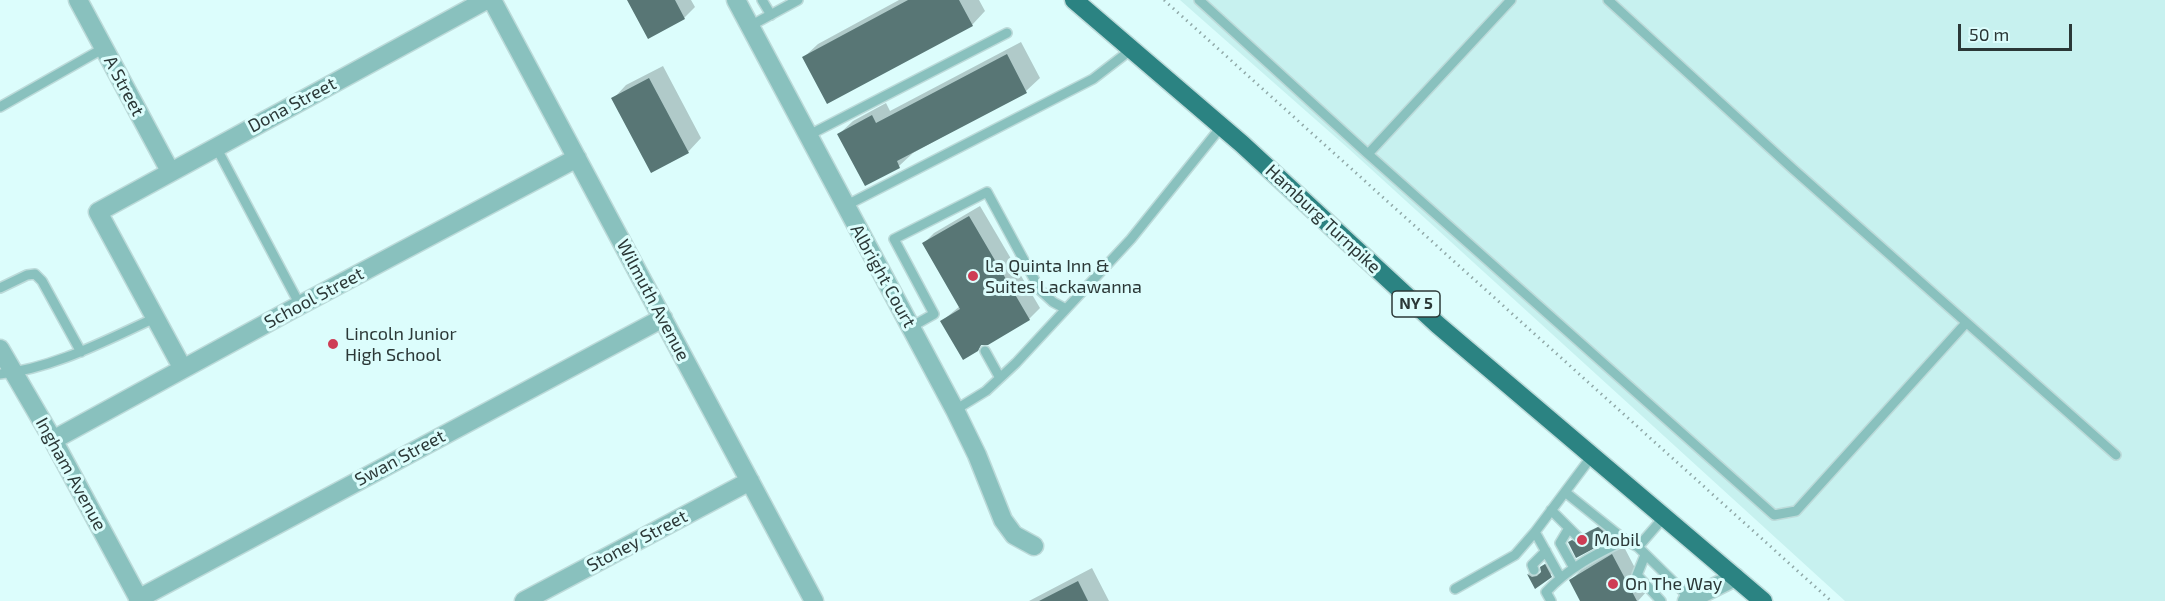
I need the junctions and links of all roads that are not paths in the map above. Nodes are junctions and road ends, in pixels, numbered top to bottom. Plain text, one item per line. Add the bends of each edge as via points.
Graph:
1 (78, 0) edge
2 (486, 0) edge
3 (492, 0) edge
4 (736, 0) edge
5 (762, 0) edge
6 (798, 0) edge
7 (1074, 0) edge
8 (1199, 0) edge
9 (1511, 0) edge
10 (1608, 0) edge
11 (771, 15) junction
12 (750, 26) junction
13 (1007, 33) dead end
14 (104, 48) junction
15 (1132, 49) junction
16 (0, 107) edge
17 (1221, 126) junction
18 (809, 135) junction
19 (216, 147) junction
20 (1368, 154) junction
21 (577, 158) junction
22 (170, 171) junction
23 (845, 206) junction
24 (0, 288) edge
25 (300, 305) junction
26 (1066, 309) junction
27 (155, 318) junction
28 (663, 318) junction
29 (1966, 323) junction
30 (911, 327) junction
31 (0, 349) edge
32 (985, 351) dead end
33 (81, 352) junction
34 (183, 369) junction
35 (7, 373) edge
36 (1000, 378) junction
37 (955, 410) junction
38 (53, 440) junction
39 (2116, 455) dead end
40 (1592, 456) junction
41 (750, 481) junction
42 (1565, 492) junction
43 (1551, 510) junction
44 (1664, 517) junction
45 (1569, 528) junction
46 (1535, 532) junction
47 (1578, 537) dead end
48 (1625, 540) junction
49 (1034, 546) dead end
50 (1546, 551) junction
51 (1641, 551) junction
52 (1574, 568) junction
53 (1534, 570) dead end
54 (1560, 577) junction
55 (1734, 577) junction
56 (1455, 589) dead end
57 (139, 600) edge
58 (1689, 600) edge
59 (524, 601) edge
60 (814, 601) edge
61 (1551, 601) edge
62 (1661, 601) edge
63 (1763, 601) edge

1 - 14 street, A Street
2 - 19 street, Dona Street
3 - 21 street, Wilmuth Avenue
4 - 12 street, Albright Court
5 - 11 lane
6 - 11 lane
7 - 15 highway, Hamburg Turnpike / NY 5
8 - 20 lane
9 - 20 lane
10 - 29 lane
11 - 12 lane
12 - 18 street, Albright Court
13 - 18 lane
14 - 16 lane
14 - 22 street, A Street
15 - 17 highway, Hamburg Turnpike / NY 5
15 - 23 lane via 1093,80
17 - 26 lane via 1131,239
17 - 40 highway, Hamburg Turnpike / NY 5 via 1438,325
18 - 23 street, Albright Court
19 - 22 street, Dona Street
19 - 25 lane
20 - 29 lane via 1774,515 1796,511
21 - 25 street, School Street
21 - 28 street, Wilmuth Avenue
22 - 27 street, Dona Street via 98,212
23 - 30 street, Albright Court
24 - 33 lane via 35,274
25 - 34 street, School Street
26 - 30 lane via 1040,290 987,192 894,239 934,314
26 - 36 lane
27 - 33 lane
27 - 34 street
28 - 41 street, Wilmuth Avenue
28 - 57 street, Swan Street
29 - 39 lane
30 - 37 street, Albright Court
31 - 35 street, Ingham Avenue
32 - 36 lane
33 - 35 lane
34 - 38 street, School Street
35 - 38 street, Ingham Avenue
36 - 37 lane
37 - 49 street, Albright Court via 1003,520 1014,535
38 - 57 street, Ingham Avenue
40 - 42 lane
40 - 44 highway, Hamburg Turnpike / NY 5
41 - 59 street, Stoney Street
41 - 60 street, Wilmuth Avenue
42 - 43 lane
42 - 48 lane
43 - 45 lane
43 - 46 lane
44 - 51 lane
44 - 55 highway, Hamburg Turnpike / NY 5
45 - 47 lane
45 - 52 lane via 1560,543
46 - 50 lane
46 - 56 lane via 1515,555
48 - 51 lane
48 - 52 lane via 1593,552
50 - 53 lane via 1532,565
50 - 54 lane
51 - 58 lane
51 - 62 lane via 1636,575
52 - 54 lane
54 - 61 lane via 1544,588
55 - 58 street
55 - 63 highway, Hamburg Turnpike / NY 5

